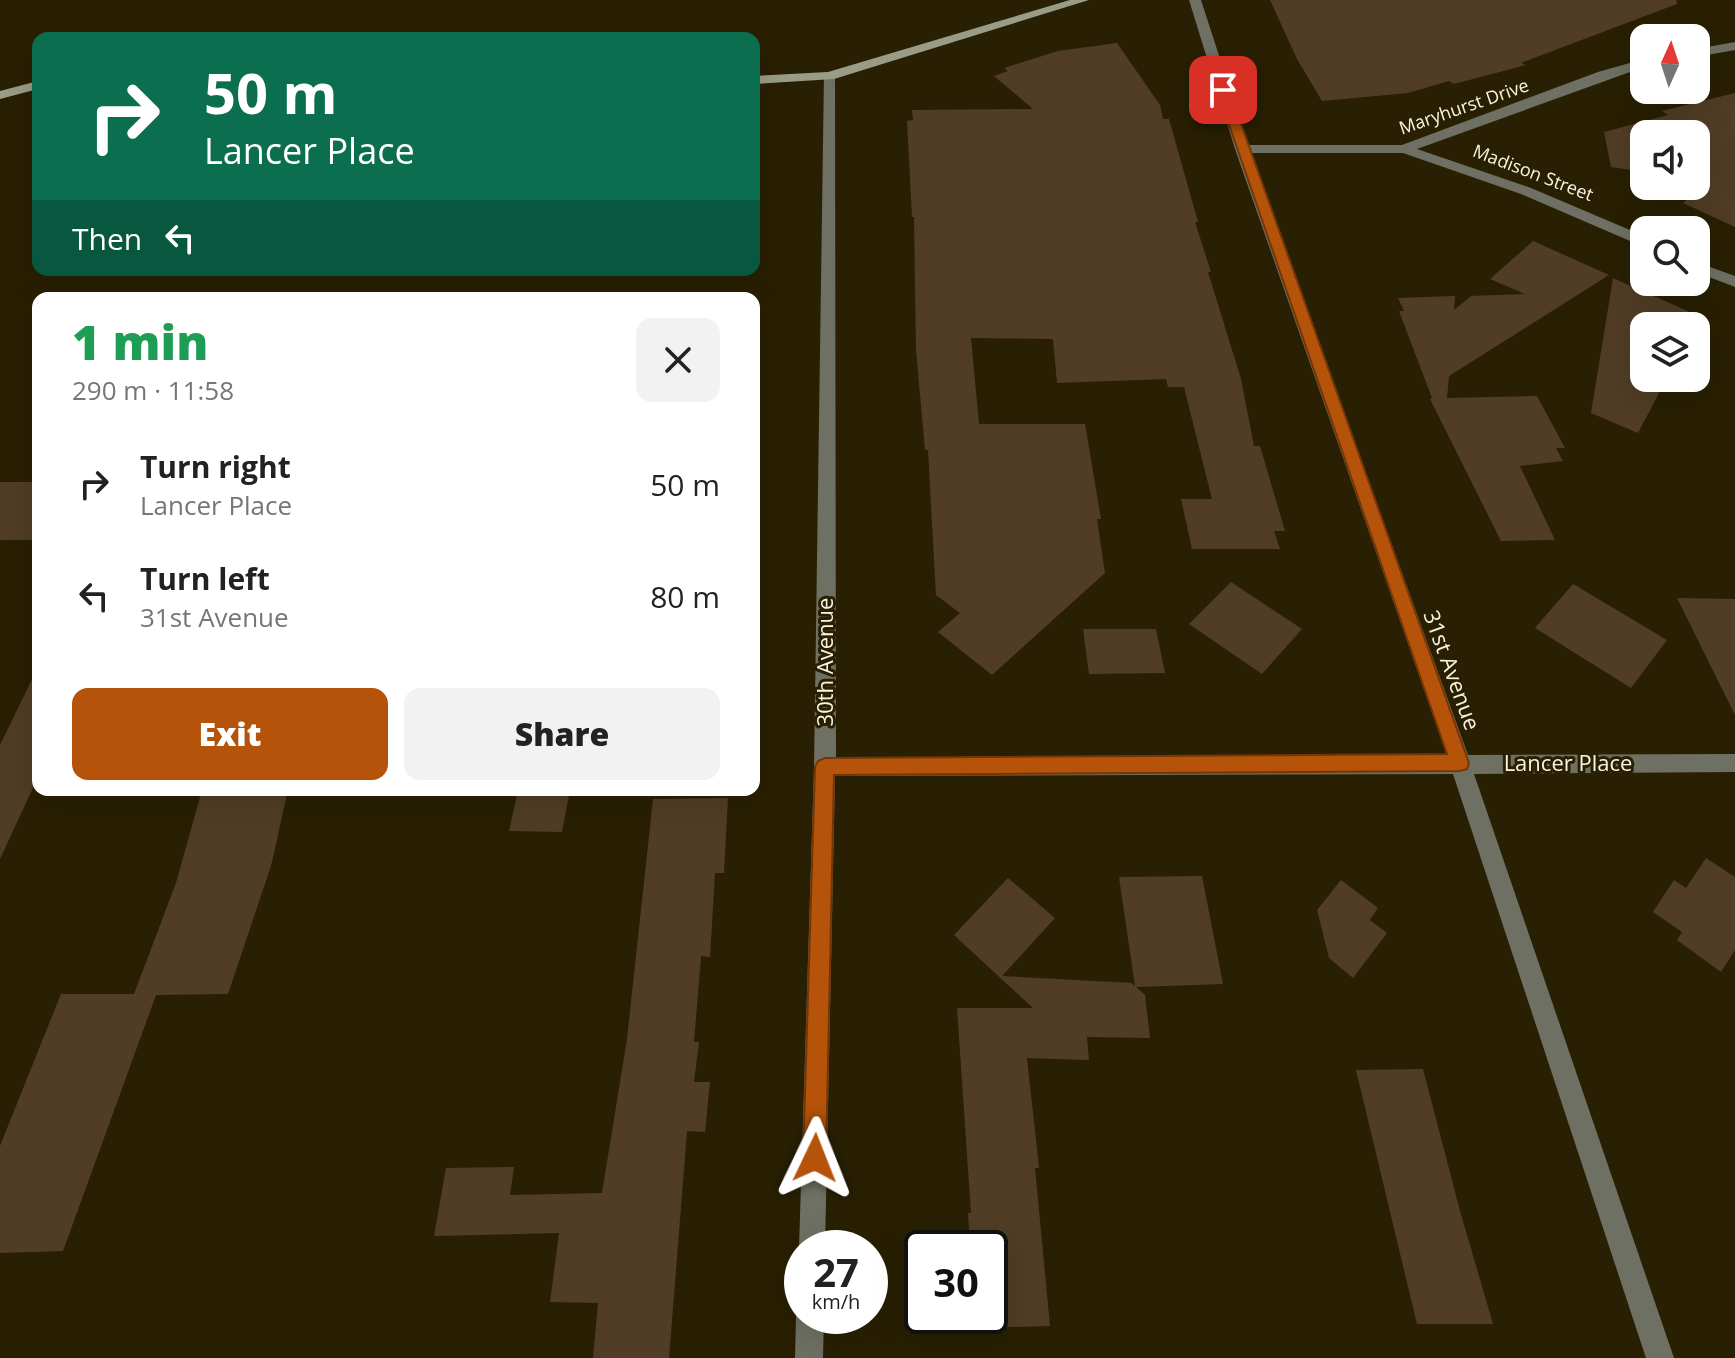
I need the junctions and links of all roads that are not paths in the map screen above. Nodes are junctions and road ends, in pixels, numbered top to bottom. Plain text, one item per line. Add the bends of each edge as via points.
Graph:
1 (1083, 0) edge
2 (1195, 0) edge
3 (1735, 46) edge
4 (1710, 50) edge
5 (1630, 67) edge
6 (829, 76) junction
7 (760, 80) edge
8 (32, 87) edge
9 (0, 95) edge
10 (1242, 149) junction
11 (1404, 149) junction
12 (1630, 235) edge
13 (1710, 272) edge
14 (1735, 282) edge
15 (1460, 763) junction
16 (1735, 763) edge
17 (825, 767) junction
18 (812, 1230) edge
19 (810, 1334) edge
20 (809, 1358) edge
21 (1660, 1358) edge

1 - 6 street
2 - 10 street, 31st Avenue
3 - 4 street
5 - 11 street, Maryhurst Drive
6 - 7 street
6 - 17 street, 30th Avenue
8 - 9 street
10 - 11 street, Maryhurst Drive
10 - 15 street, 31st Avenue
11 - 12 street, Madison Street via 1495,177
13 - 14 street
15 - 16 street, Lancer Place
15 - 17 street, Lancer Place
15 - 21 street, 31st Avenue
17 - 18 street, 30th Avenue
19 - 20 street

